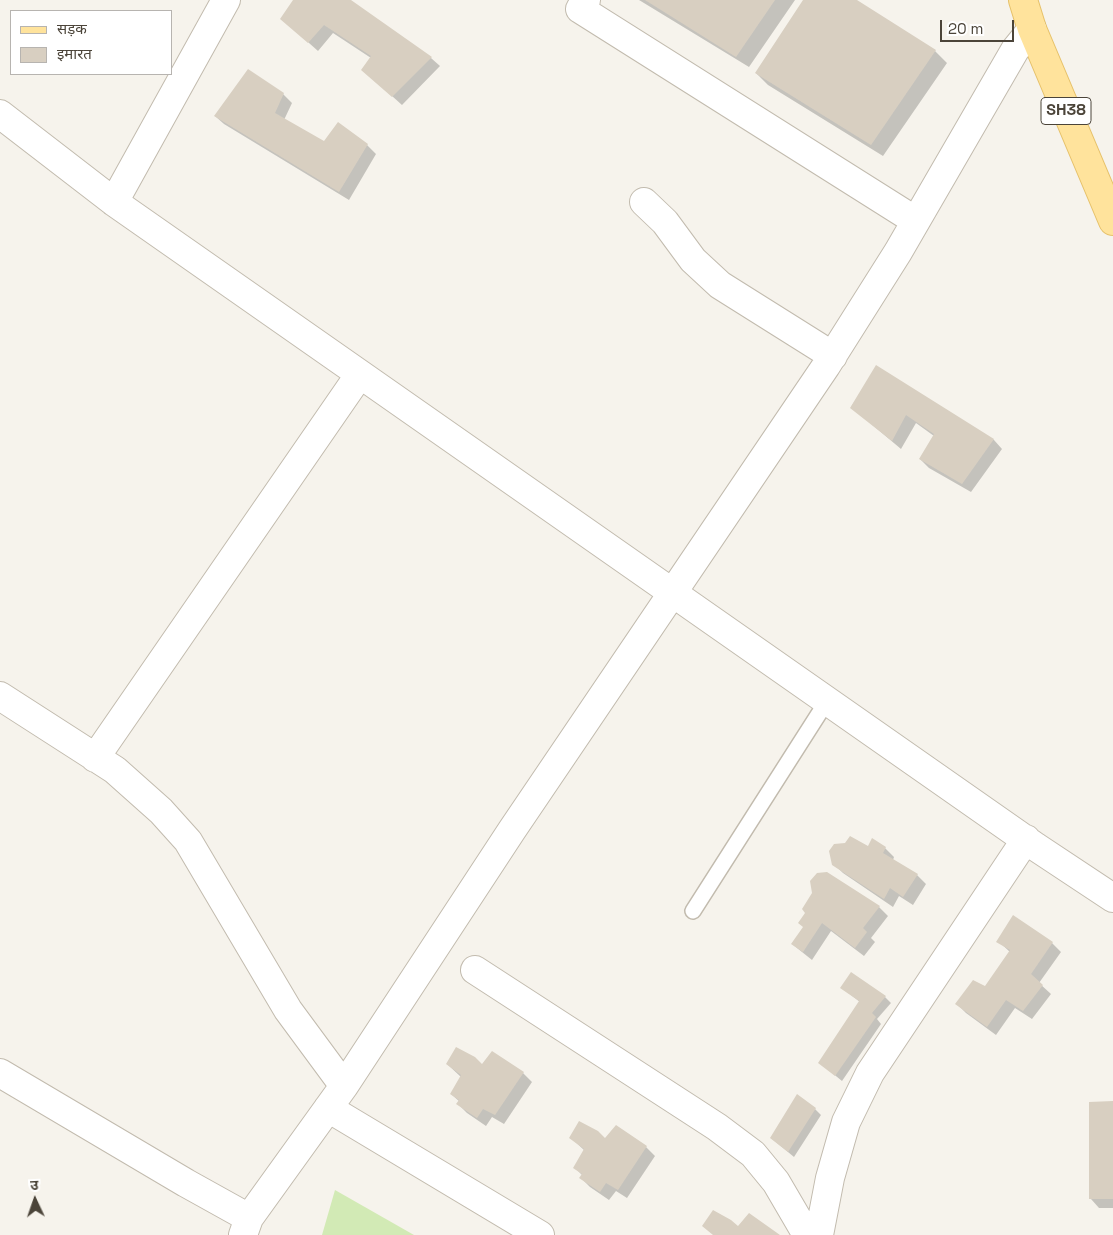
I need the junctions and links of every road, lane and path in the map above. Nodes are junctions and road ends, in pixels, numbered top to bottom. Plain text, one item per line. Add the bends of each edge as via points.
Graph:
1 (226, 0) edge
2 (586, 0) edge
3 (1023, 0) edge
4 (1032, 29) junction
5 (0, 114) edge
6 (114, 202) junction
7 (644, 202) dead end
8 (1110, 208) edge
9 (916, 220) junction
10 (833, 356) junction
11 (360, 374) junction
12 (672, 592) junction
13 (0, 696) edge
14 (827, 701) junction
15 (95, 758) junction
16 (1026, 839) junction
17 (1113, 898) edge
18 (693, 911) dead end
19 (475, 970) dead end
20 (0, 1073) edge
21 (344, 1086) junction
22 (328, 1108) junction
23 (246, 1226) edge
24 (540, 1235) edge
25 (807, 1235) edge
26 (819, 1235) edge

1 - 6 street
2 - 9 street via 580,9
3 - 4 main road, SH38
4 - 8 main road, SH38
4 - 9 street via 1016,50
5 - 6 street
6 - 11 street
7 - 10 street via 665,222 693,260 720,285
9 - 10 street
10 - 12 street
11 - 12 street
11 - 15 street
12 - 14 street
12 - 21 street
13 - 15 street
14 - 16 street
14 - 18 lane
15 - 21 street via 115,770 161,811 188,841 288,1010
16 - 17 street
16 - 26 street via 870,1073 846,1122 830,1178
19 - 25 street via 753,1154 776,1182
20 - 23 street via 186,1183
21 - 22 street
22 - 23 street
22 - 24 street

